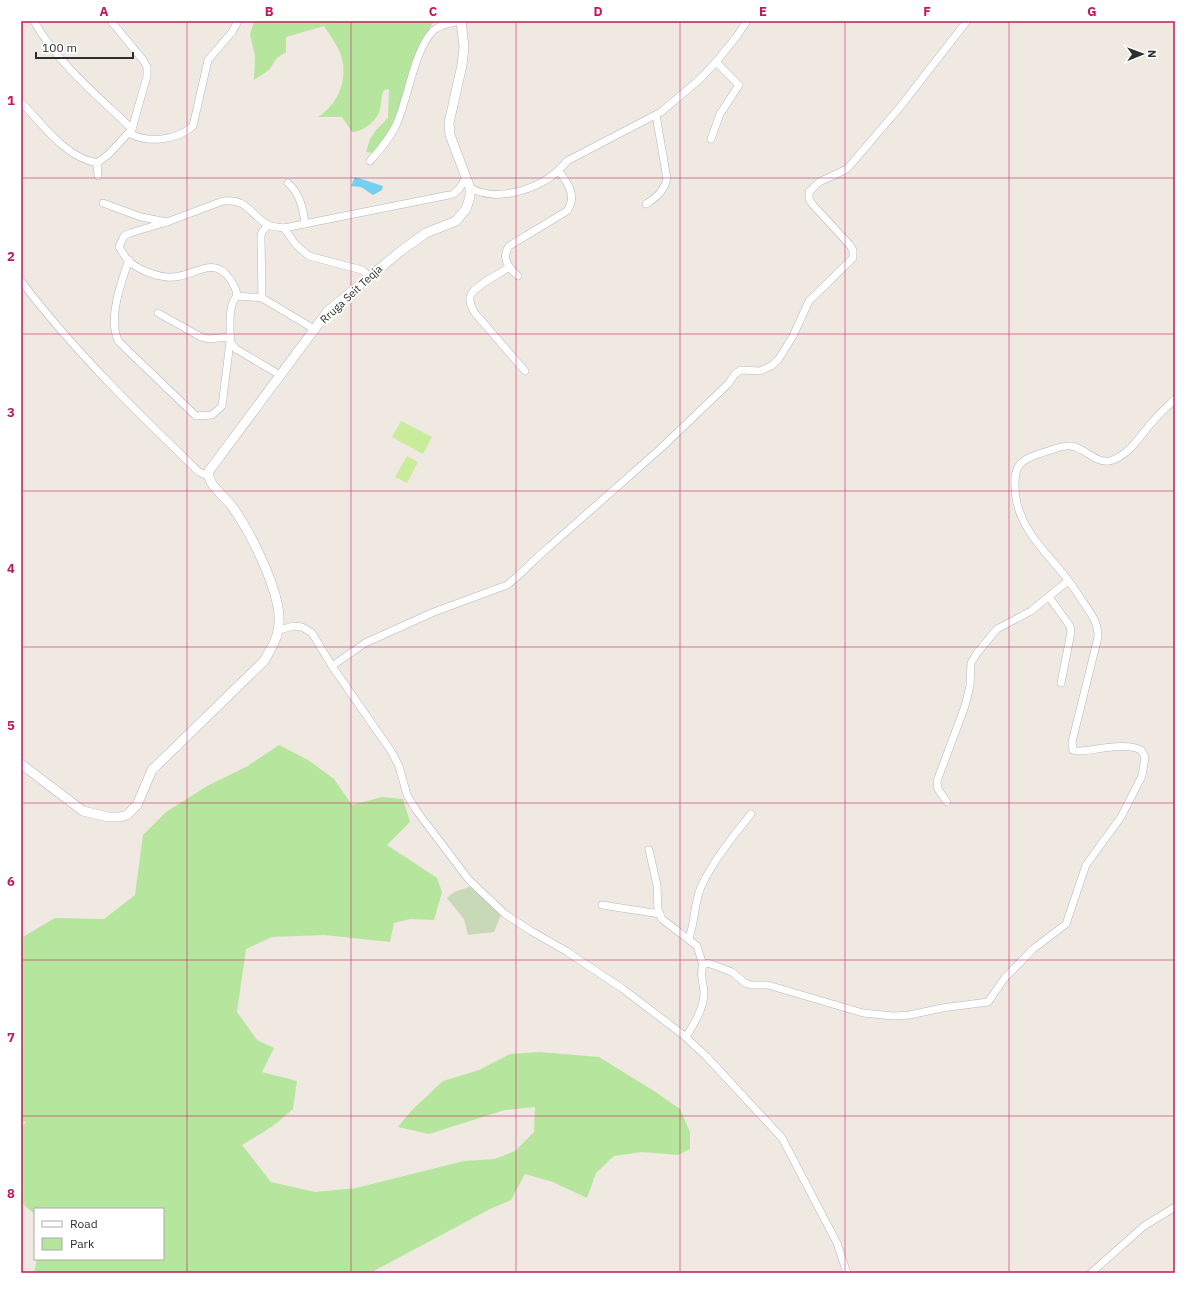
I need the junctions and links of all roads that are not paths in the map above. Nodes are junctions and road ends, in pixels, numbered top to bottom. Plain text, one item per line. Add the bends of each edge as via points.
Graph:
1 (34, 21) edge
2 (111, 21) edge
3 (238, 21) edge
4 (460, 21) edge
5 (747, 21) edge
6 (967, 21) edge
7 (716, 62) junction
8 (21, 102) edge
9 (656, 115) junction
10 (130, 131) junction
11 (711, 138) dead end
12 (370, 161) dead end
13 (97, 163) junction
14 (559, 171) junction
15 (98, 176) dead end
16 (466, 178) junction
17 (288, 183) dead end
18 (470, 188) junction
19 (103, 203) dead end
20 (646, 204) dead end
21 (167, 222) junction
22 (304, 224) junction
23 (268, 225) junction
24 (284, 228) junction
25 (129, 260) junction
26 (508, 268) junction
27 (369, 276) junction
28 (518, 276) dead end
29 (21, 281) edge
30 (238, 296) junction
31 (262, 298) junction
32 (158, 313) dead end
33 (314, 330) junction
34 (230, 339) junction
35 (524, 371) dead end
36 (276, 372) dead end
37 (1175, 399) edge
38 (208, 476) junction
39 (1068, 581) junction
40 (1049, 597) junction
41 (279, 630) junction
42 (332, 666) junction
43 (1061, 683) dead end
44 (21, 764) edge
45 (948, 802) dead end
46 (751, 814) dead end
47 (649, 850) dead end
48 (602, 905) dead end
49 (660, 914) junction
50 (689, 938) junction
51 (703, 965) junction
52 (686, 1037) junction
53 (1175, 1206) edge
54 (847, 1273) edge
55 (1091, 1273) edge

1 - 10 street via 48,43 74,73
2 - 10 street via 147,67 147,76
3 - 10 street via 208,60 193,126 185,133 172,138 143,139
4 - 12 street via 432,32 421,51 396,125
4 - 16 main road via 464,47 449,123 450,135
5 - 7 street
6 - 42 street via 900,107 847,169 819,182 809,192 809,199 849,244 853,250 853,258 809,301 793,336 778,360 760,371 741,370 735,374 728,384 660,448 507,585 434,612 365,643
7 - 9 street
7 - 11 street via 739,85 720,114
8 - 13 street via 62,146 85,161
9 - 14 street via 567,161
9 - 20 street via 667,179 659,195
10 - 13 street
13 - 15 street
14 - 18 street via 537,185 514,192 478,192
14 - 26 street via 569,185 572,204 567,211 509,246 505,251
16 - 18 main road
16 - 22 street via 459,189 451,195
17 - 22 street via 301,204
18 - 27 main road, Rruga Seit Teqja via 466,209 456,221 426,233
19 - 21 street via 140,217
21 - 23 street via 230,200 242,203
21 - 25 street via 124,236 119,247
22 - 24 street
23 - 24 street
23 - 31 street via 261,236
24 - 27 street via 296,245 309,256 362,270
25 - 30 street via 144,270 167,277 181,276 211,267 218,268 228,276
25 - 34 street via 117,297 116,336 119,342 196,416 212,415 222,406
26 - 28 street
26 - 35 street via 474,289 470,296 470,304
27 - 33 main road, Rruga Seit Teqja via 328,311
29 - 38 street via 71,344 116,392 199,472
30 - 31 street
30 - 34 street via 234,299 231,309
31 - 33 street
32 - 34 street via 201,337
33 - 38 main road, Rruga Seit Teqja via 210,468
34 - 36 street via 236,349
37 - 39 street via 1155,418 1130,449 1111,461 1102,461 1080,449 1065,446 1033,455 1018,466 1015,488 1023,521
38 - 41 main road via 232,506 255,547 275,596 279,610
39 - 40 street
39 - 51 street via 1094,618 1098,630 1072,742 1073,750 1080,752 1105,746 1131,746 1141,750 1145,757 1142,776 1121,817 1086,865 1066,924 1032,949 1004,979 988,1002 910,1015 863,1013 768,986 751,985 732,972 713,964
40 - 43 street via 1070,626 1071,632
40 - 45 street via 1031,612 993,633 971,663 970,686 965,706 937,781 938,789
41 - 42 street via 294,626 307,629
41 - 44 main road via 274,645 258,668 152,770 137,805 127,815 108,818 83,811
42 - 52 street via 391,751 399,766 407,795 416,810 469,880 505,914 624,989
46 - 50 street via 727,843 700,888 694,925
47 - 49 street
48 - 49 street
49 - 50 street via 662,919
50 - 51 street via 700,952
51 - 52 street via 702,1004 694,1026
52 - 54 street via 782,1138 837,1243
53 - 55 street via 1144,1226

